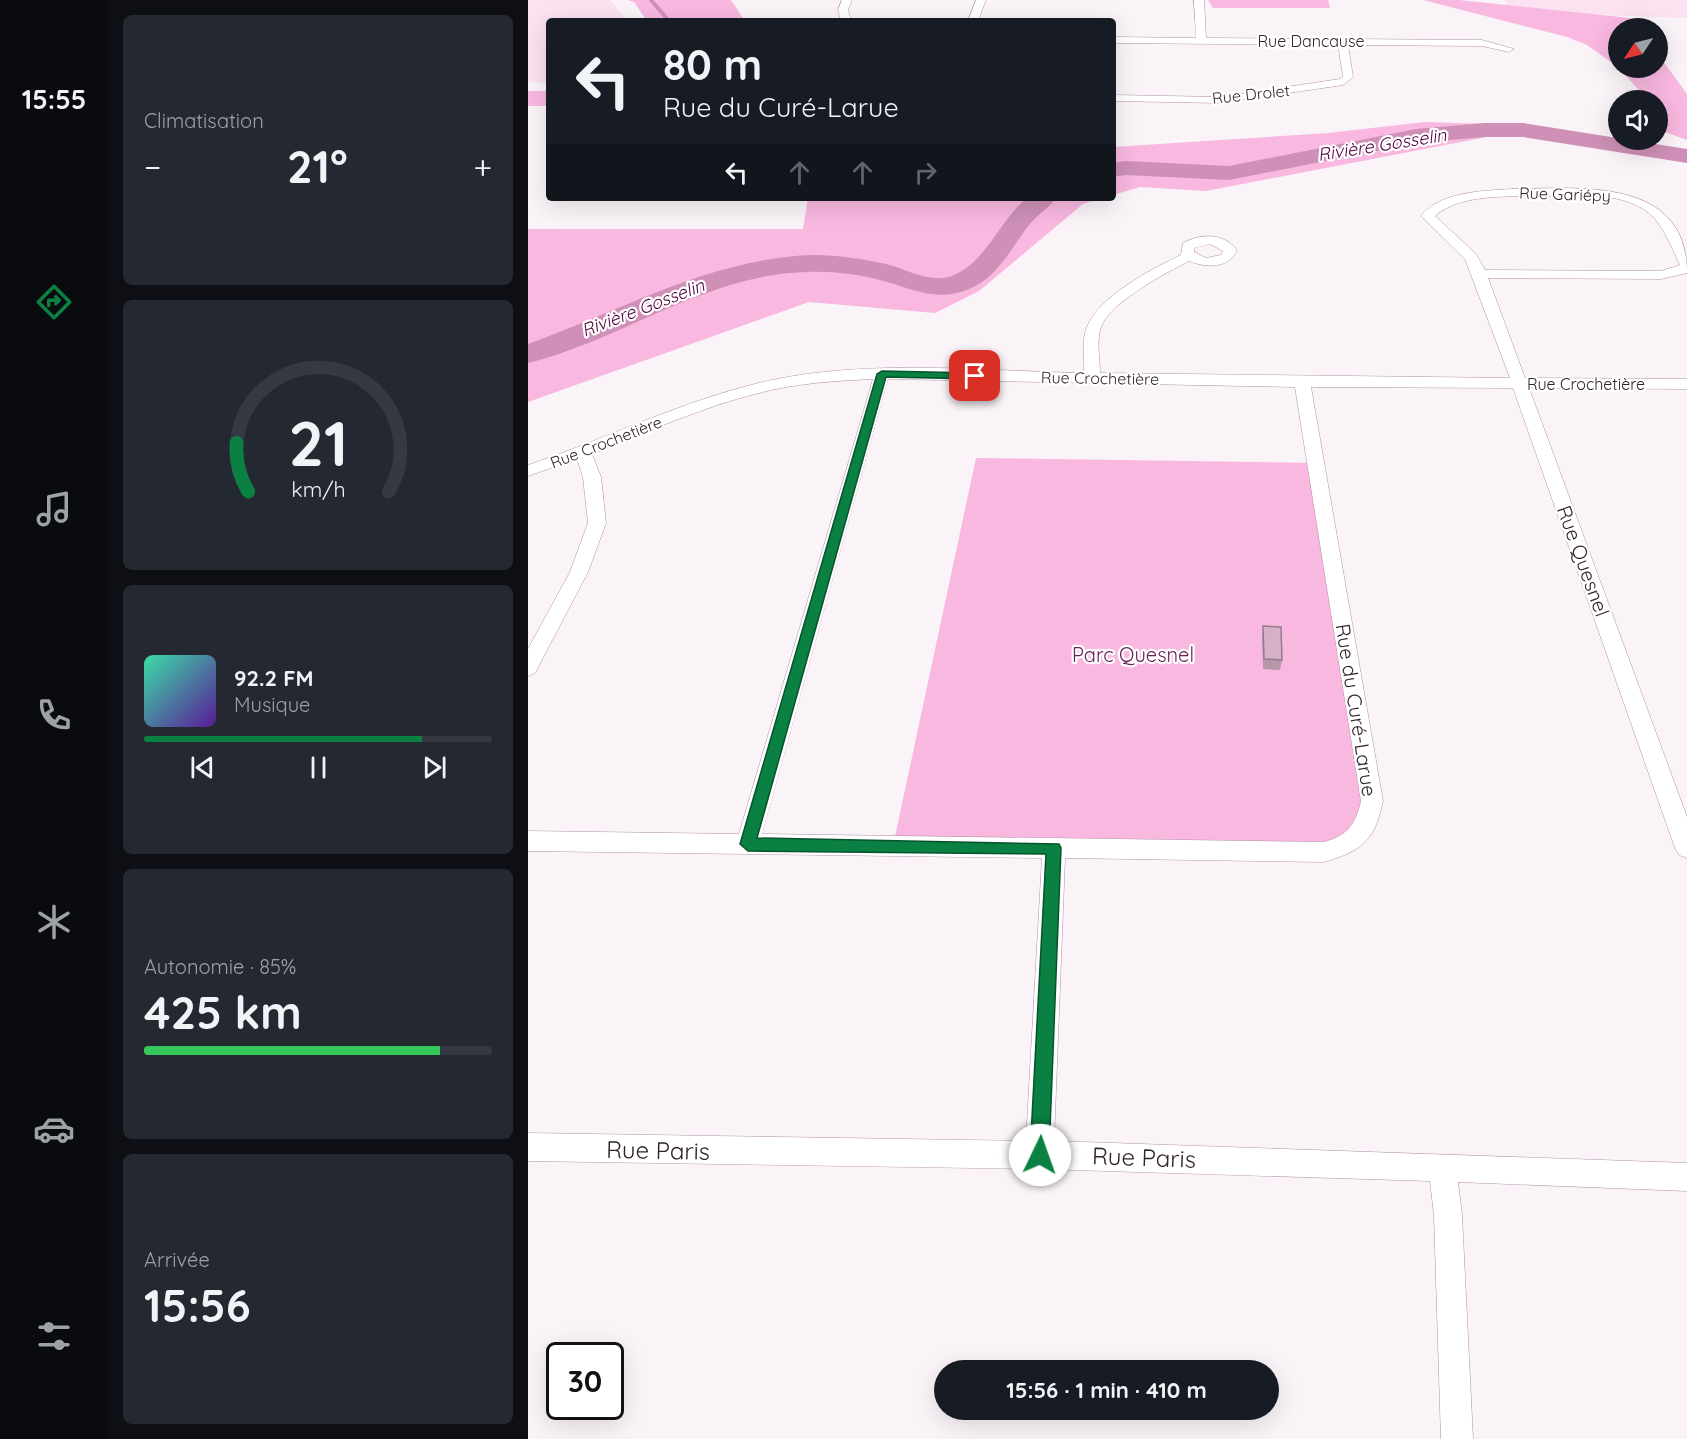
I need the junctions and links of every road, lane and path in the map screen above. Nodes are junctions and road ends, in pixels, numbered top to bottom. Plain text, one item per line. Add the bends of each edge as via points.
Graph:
1 (848, 0) edge
2 (981, 0) edge
3 (1199, 0) edge
4 (845, 18) edge
5 (974, 18) edge
6 (1116, 40) edge
7 (1201, 40) junction
8 (1342, 41) junction
9 (1509, 48) dead end
10 (1116, 98) edge
11 (1189, 256) dead end
12 (1480, 274) junction
13 (882, 374) junction
14 (1092, 378) junction
15 (1302, 382) junction
16 (1518, 384) junction
17 (1687, 384) edge
18 (583, 453) junction
19 (528, 471) edge
20 (528, 668) edge
21 (528, 841) edge
22 (748, 844) junction
23 (1054, 848) junction
24 (1687, 848) edge
25 (528, 1147) edge
26 (1040, 1155) junction
27 (1442, 1167) junction
28 (1687, 1177) edge
29 (1457, 1439) edge

1 - 4 street via 843,10
2 - 5 street
3 - 7 street
6 - 7 street, Rue Dancause
7 - 8 street, Rue Dancause
8 - 9 street, Rue Dancause via 1482,43
8 - 10 street, Rue Drolet via 1348,77 1343,82 1220,100
11 - 14 street via 1113,304 1099,318 1094,328
12 - 12 street, Rue Gariépy via 1471,257 1427,216 1431,209 1508,193 1628,197 1658,212 1687,265 1684,270 1661,276
12 - 16 street, Rue Quesnel
13 - 14 street, Rue Crochetière
13 - 18 street, Rue Crochetière via 812,379 738,393
13 - 22 street
14 - 15 street, Rue Crochetière
15 - 16 street, Rue Crochetière
15 - 23 street, Rue du Curé-Larue via 1372,801 1368,824 1347,846 1324,852
16 - 17 street, Rue Crochetière
16 - 24 street, Rue Quesnel
18 - 19 street, Rue Crochetière
18 - 20 street via 592,477 597,523 579,572
21 - 22 street, Rue du Curé-Larue
22 - 23 street, Rue du Curé-Larue
23 - 26 street
25 - 26 street, Rue Paris via 645,1152
26 - 27 street, Rue Paris
27 - 28 street, Rue Paris
27 - 29 street via 1448,1215

